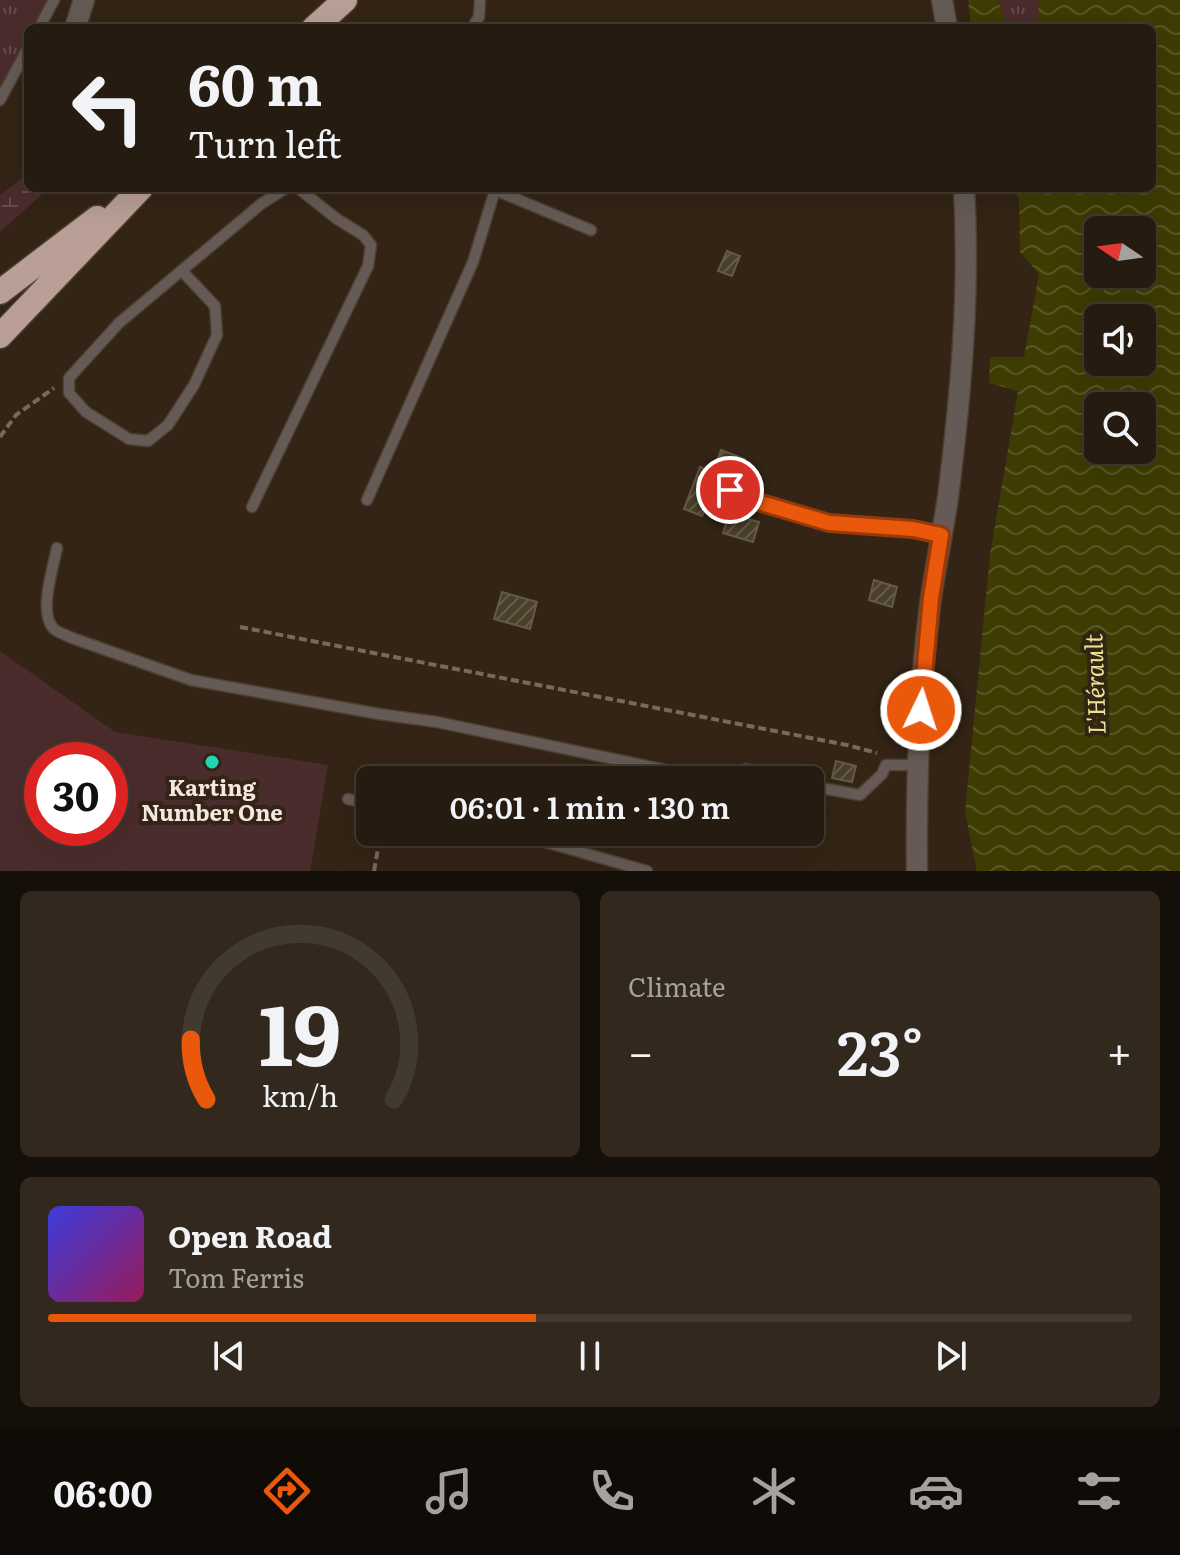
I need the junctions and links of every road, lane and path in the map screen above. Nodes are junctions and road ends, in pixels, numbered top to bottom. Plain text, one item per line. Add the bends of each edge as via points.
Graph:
1 (54, 0) edge
2 (84, 0) edge
3 (345, 0) edge
4 (480, 0) edge
5 (942, 0) edge
6 (41, 24) edge
7 (76, 24) edge
8 (318, 24) edge
9 (475, 24) edge
10 (946, 24) edge
11 (24, 55) edge
12 (0, 100) edge
13 (135, 192) edge
14 (137, 192) edge
15 (280, 192) edge
16 (303, 192) edge
17 (491, 192) edge
18 (499, 192) edge
19 (964, 192) edge
20 (591, 230) dead end
21 (182, 271) junction
22 (0, 292) edge
23 (0, 336) edge
24 (69, 378) junction
25 (0, 437) edge
26 (730, 490) dead end
27 (367, 500) dead end
28 (252, 507) dead end
29 (941, 535) junction
30 (57, 548) dead end
31 (240, 627) dead end
32 (917, 765) junction
33 (647, 766) edge
34 (824, 789) edge
35 (348, 799) dead end
36 (356, 801) edge
37 (378, 846) edge
38 (559, 846) edge
39 (374, 871) edge
40 (647, 871) edge
41 (917, 871) edge

1 - 6 lane
2 - 7 street
3 - 8 highway
4 - 9 lane
5 - 10 street
11 - 12 lane
13 - 22 highway
14 - 23 highway
15 - 21 lane
16 - 28 lane via 363,235 371,245 368,266
17 - 27 lane via 473,262
18 - 20 lane
19 - 29 street via 965,330
21 - 24 lane via 119,323
21 - 24 lane via 215,306 217,335 168,425 148,441 129,439 86,412 69,393
24 - 25 path via 16,415
26 - 29 lane via 829,523
29 - 32 street
30 - 33 lane via 48,616 53,628 72,638 191,680 437,722
31 - 32 path via 847,745
32 - 34 lane via 886,765 860,795
32 - 41 street
35 - 36 lane
37 - 39 path
38 - 40 lane

